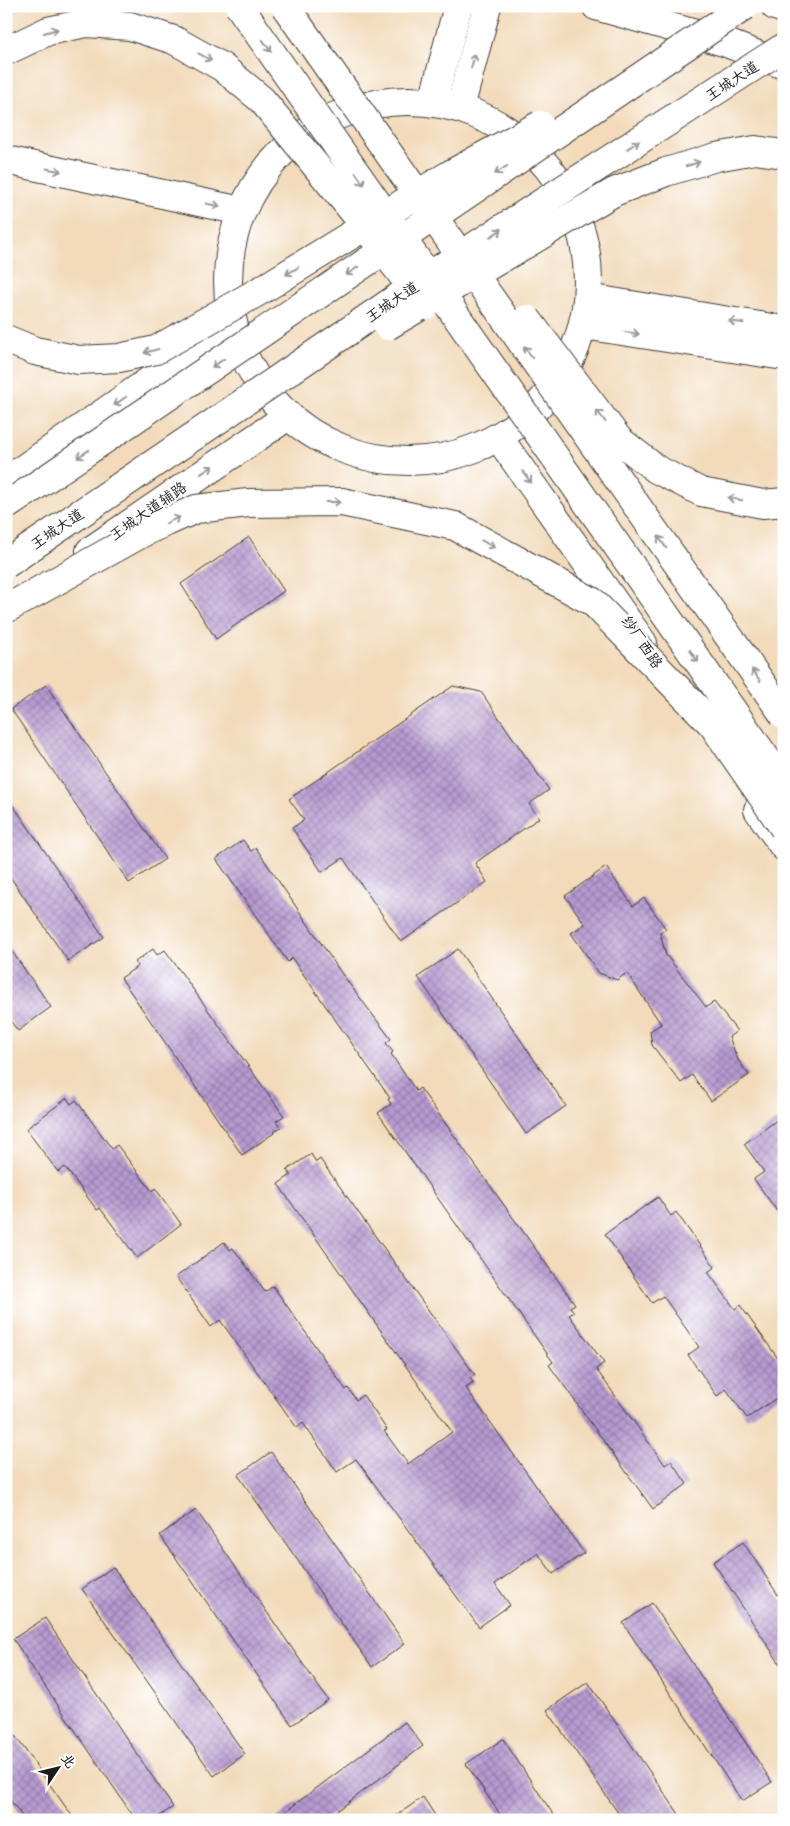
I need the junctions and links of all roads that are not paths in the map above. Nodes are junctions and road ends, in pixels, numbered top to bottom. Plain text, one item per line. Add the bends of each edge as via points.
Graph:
1 (239, 6) edge
2 (285, 6) edge
3 (458, 6) edge
4 (487, 6) edge
5 (596, 6) edge
6 (745, 6) edge
7 (775, 6) edge
8 (784, 9) edge
9 (784, 47) edge
10 (6, 51) edge
11 (784, 65) edge
12 (640, 76) junction
13 (433, 101) junction
14 (460, 108) junction
15 (784, 154) edge
16 (6, 160) edge
17 (241, 211) junction
18 (588, 298) junction
19 (232, 323) junction
20 (584, 325) junction
21 (784, 330) edge
22 (6, 339) edge
23 (784, 356) edge
24 (288, 416) junction
25 (499, 438) junction
26 (6, 481) edge
27 (784, 502) edge
28 (6, 506) edge
29 (6, 564) edge
30 (6, 574) edge
31 (6, 604) edge
32 (6, 609) edge
33 (676, 631) junction
34 (784, 715) edge
35 (784, 784) edge
36 (784, 828) edge
37 (784, 847) edge

1 -> 33 main road, bridge
27 -> 2 main road, bridge via 763,504 702,492 656,469 619,440
34 -> 2 main road, bridge
3 - 13 main road
14 -> 4 main road
5 - 11 main road, bridge via 724,42
6 - 12 main road, bridge
7 - 8 main road
29 -> 9 main road, 王城大道, bridge via 447,264
10 -> 33 main road, bridge via 48,31 86,23 130,26 174,40 222,67 262,100 362,222
12 -> 22 main road, bridge via 540,125 449,175 156,350 119,358 79,360 35,351
12 -> 28 main road, bridge
13 - 14 main road
13 - 17 main road via 386,101 340,113 298,136 264,170
14 - 18 main road via 515,136 558,180 583,237
30 -> 15 main road, bridge via 386,326 614,192 716,157 756,150
16 -> 17 main road
17 - 19 main road via 228,266
18 - 20 main road
21 -> 18 main road
19 - 24 main road via 253,374
19 -> 26 main road
20 -> 23 main road
20 - 25 main road via 566,370 543,401
24 - 25 main road via 336,447 390,461 446,458
31 -> 24 main road, 王城大道辅路
25 -> 37 main road, 纱厂西路
32 -> 36 main road, bridge via 146,531 196,509 248,503 342,502 455,526 593,602 713,725
33 -> 35 main road, bridge

